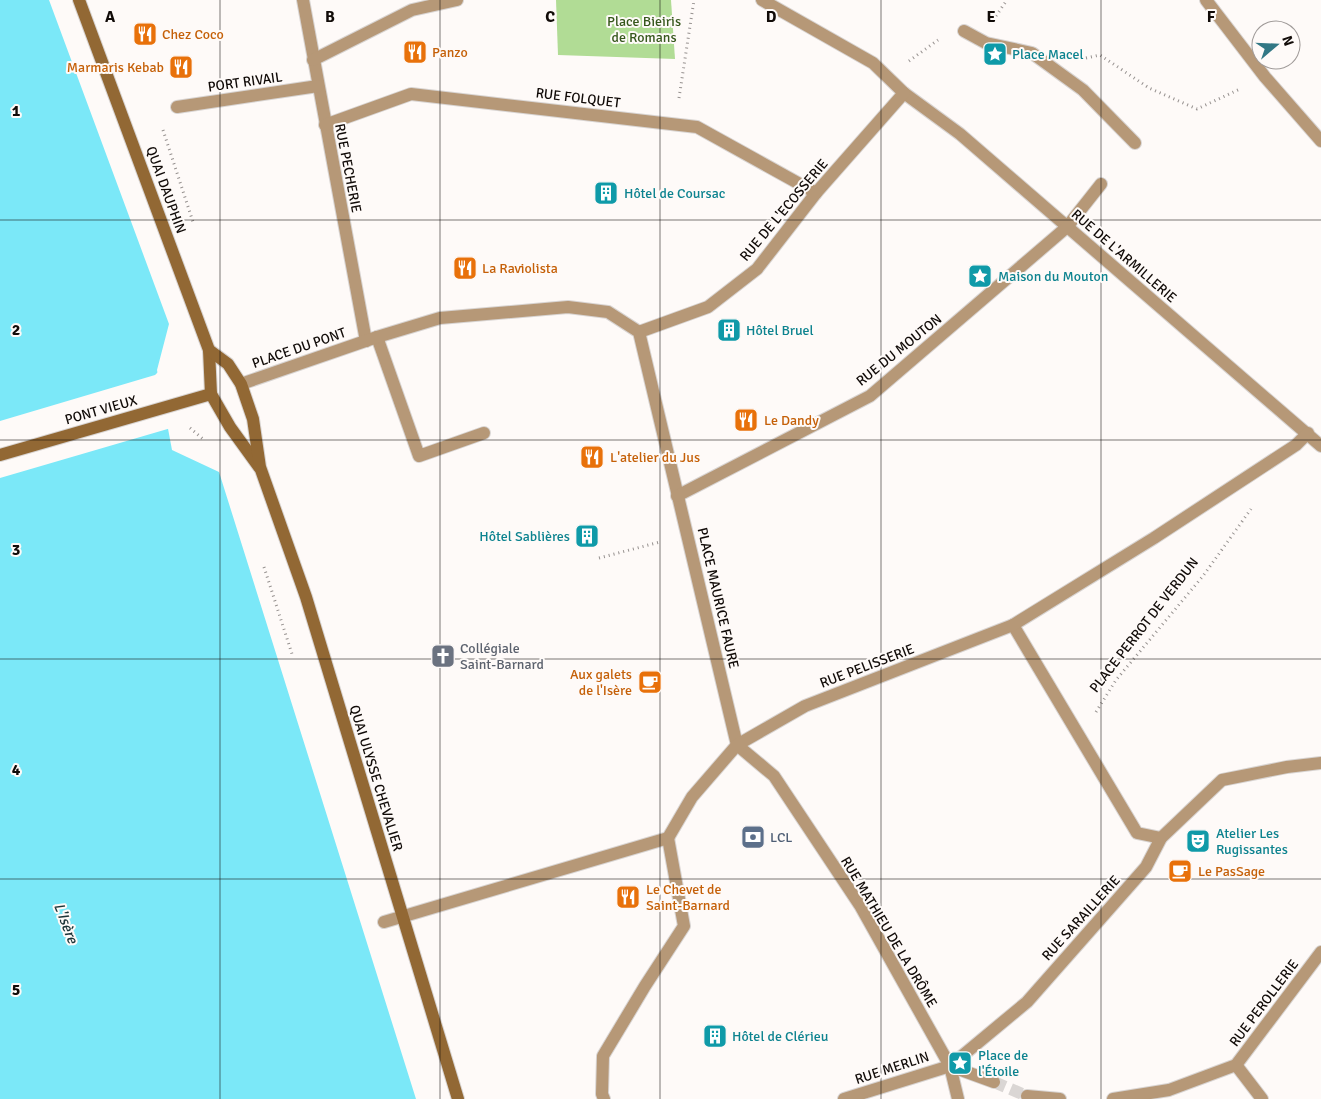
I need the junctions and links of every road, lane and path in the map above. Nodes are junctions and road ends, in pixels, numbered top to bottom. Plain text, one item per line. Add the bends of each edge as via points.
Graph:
1 (78, 0) edge
2 (303, 0) edge
3 (457, 0) edge
4 (694, 0) edge
5 (762, 0) edge
6 (1206, 0) edge
7 (964, 30) joint
8 (1084, 58) dead end
9 (313, 60) junction
10 (1265, 77) junction
11 (318, 86) junction
12 (904, 93) junction
13 (177, 106) dead end
14 (675, 124) junction
15 (325, 125) junction
16 (1321, 141) edge
17 (1135, 143) dead end
18 (1101, 184) dead end
19 (816, 193) junction
20 (1067, 227) junction
21 (640, 332) junction
22 (372, 339) junction
23 (209, 350) junction
24 (242, 384) junction
25 (211, 394) junction
26 (1308, 433) junction
27 (484, 434) dead end
28 (1321, 446) edge
29 (0, 454) edge
30 (260, 467) junction
31 (677, 496) junction
32 (1252, 507) dead end
33 (688, 535) junction
34 (599, 558) dead end
35 (1013, 625) junction
36 (1080, 738) junction
37 (737, 745) junction
38 (1321, 763) edge
39 (668, 838) junction
40 (1161, 838) junction
41 (402, 916) junction
42 (384, 922) dead end
43 (1321, 952) edge
44 (1236, 1065) junction
45 (950, 1066) junction
46 (994, 1082) tunnel mouth
47 (1027, 1096) dead end
48 (458, 1099) edge
49 (604, 1099) edge
50 (844, 1099) edge
51 (958, 1099) edge
52 (1060, 1099) edge
53 (1113, 1099) edge
54 (1262, 1099) edge

1 - 23 main road, QUAI DAUPHIN
2 - 9 street, RUE PECHERIE
3 - 9 street via 412,10
4 - 14 path
5 - 12 street, RUE DE L'ARMILLERIE via 873,63
6 - 10 street
7 - 12 path via 934,41 909,61 904,75
7 - 17 street via 986,43 1032,53 1083,90
8 - 10 path via 1100,55 1149,88 1197,109
9 - 11 street, RUE PECHERIE
10 - 16 street
11 - 13 street, PORT RIVAIL
11 - 15 street, RUE PECHERIE
12 - 19 street, RUE DE L'ECOSSERIE
12 - 20 street, RUE DE L'ARMILLERIE via 960,134
14 - 15 street, RUE FOLQUET via 411,94
14 - 19 street, RUE FOLQUET via 697,127
15 - 22 street, RUE PECHERIE
18 - 20 street, RUE DU MOUTON
19 - 21 street, RUE DE L'ECOSSERIE via 757,269 708,307
20 - 26 street, RUE DE L'ARMILLERIE
20 - 31 street, RUE DU MOUTON via 870,396
21 - 22 street via 608,312 568,307 440,318
21 - 31 street, PLACE MAURICE FAURE
22 - 24 street, PLACE DU PONT
22 - 27 street, RUE PECHERIE via 419,456
23 - 24 main road, QUAI ULYSSE CHEVALIER via 228,364
23 - 25 main road, QUAI DAUPHIN
24 - 30 main road, QUAI ULYSSE CHEVALIER via 253,418
25 - 29 main road, PONT VIEUX
25 - 30 main road, QUAI ULYSSE CHEVALIER via 230,427
26 - 28 street, RUE DE L'ARMILLERIE
26 - 35 street via 1296,446
30 - 41 main road, QUAI ULYSSE CHEVALIER via 306,597
31 - 33 street, PLACE MAURICE FAURE
32 - 36 path, PLACE PERROT DE VERDUN via 1203,576 1116,680
33 - 34 path
33 - 37 street, PLACE MAURICE FAURE
35 - 36 street
35 - 37 street, RUE PELISSERIE via 805,706
36 - 40 street via 1137,833
37 - 39 street via 692,797
37 - 45 street, RUE MATHIEU DE LA DRÔME via 774,776 861,907
38 - 40 street, RUE SARAILLERIE via 1222,780
39 - 41 street
39 - 49 street via 684,926 603,1056
40 - 45 street, RUE SARAILLERIE via 1146,867 1027,1002
41 - 42 street
41 - 48 main road, QUAI ULYSSE CHEVALIER
43 - 44 street, RUE PEROLLERIE
44 - 53 street, RUE PEROLLERIE via 1169,1090
44 - 54 street
45 - 46 street
45 - 50 street, RUE MERLIN
45 - 51 street, RUE MATHIEU DE LA DRÔME
47 - 52 street

